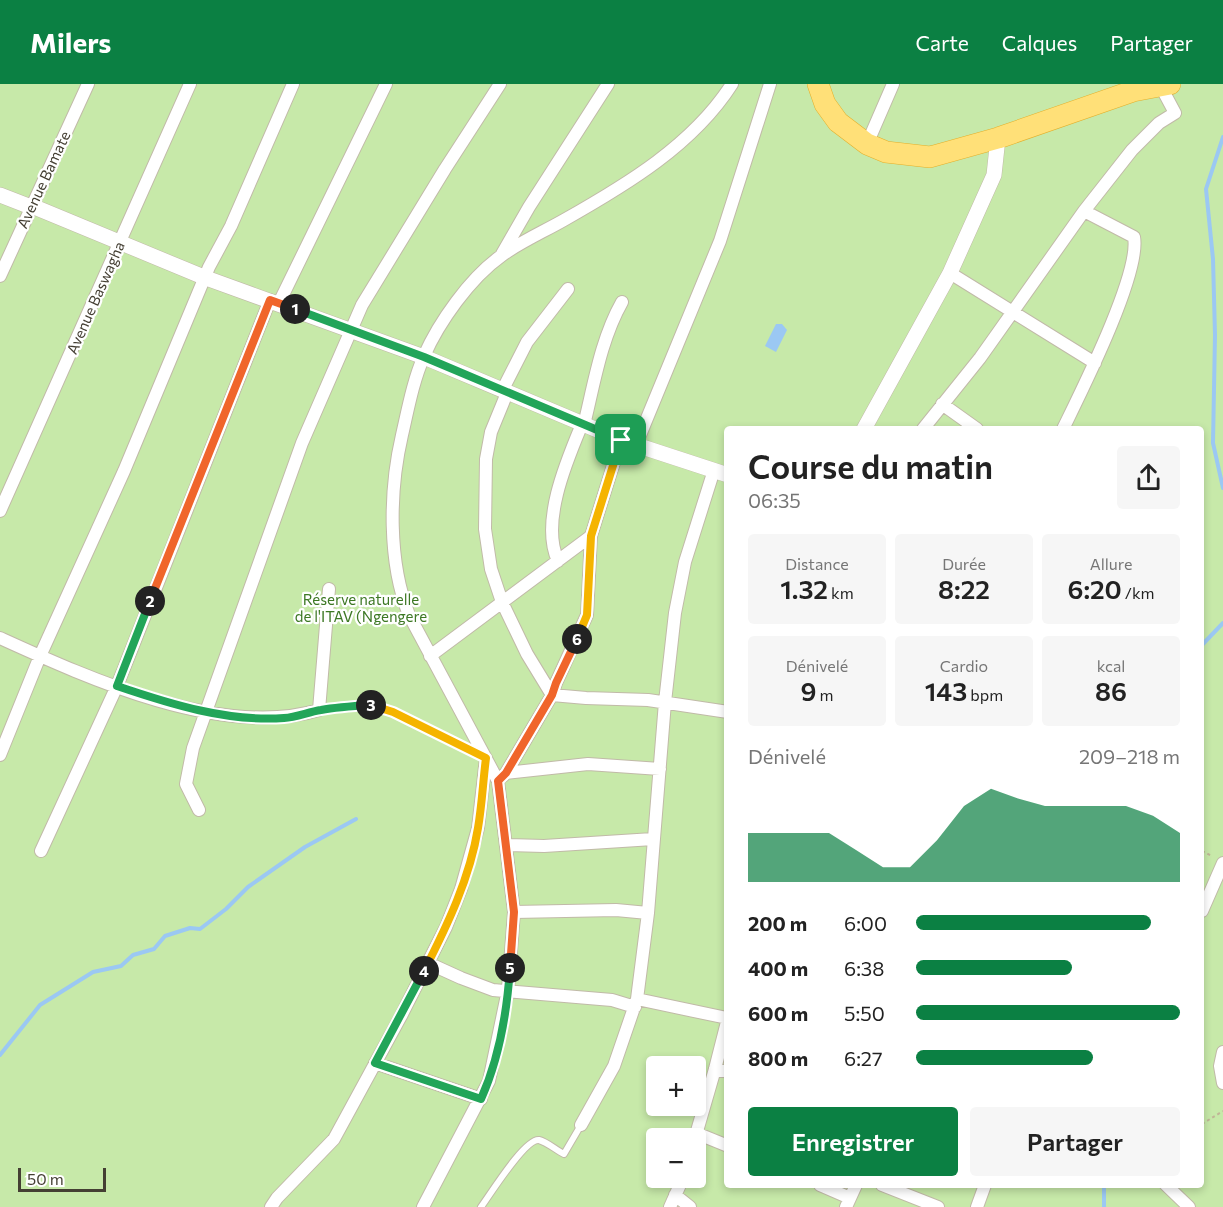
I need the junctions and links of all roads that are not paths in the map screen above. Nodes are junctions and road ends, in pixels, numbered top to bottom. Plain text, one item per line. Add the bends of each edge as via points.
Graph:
1 (88, 84) edge
2 (190, 84) edge
3 (293, 84) edge
4 (386, 84) edge
5 (500, 84) edge
6 (608, 84) edge
7 (732, 84) edge
8 (770, 84) edge
9 (818, 84) edge
10 (892, 84) edge
11 (1165, 85) edge
12 (998, 138) junction
13 (867, 144) junction
14 (0, 195) edge
15 (31, 207) junction
16 (1084, 211) junction
17 (121, 242) junction
18 (501, 255) junction
19 (950, 273) junction
20 (0, 276) edge
21 (206, 278) junction
22 (568, 290) dead end
23 (274, 301) junction
24 (622, 302) dead end
25 (1014, 312) junction
26 (350, 330) junction
27 (424, 357) junction
28 (1095, 363) junction
29 (505, 392) junction
30 (942, 404) junction
31 (583, 424) junction
32 (866, 426) edge
33 (925, 426) edge
34 (972, 426) edge
35 (1064, 426) edge
36 (621, 440) junction
37 (636, 445) junction
38 (721, 473) edge
39 (0, 511) edge
40 (591, 536) junction
41 (558, 561) junction
42 (329, 589) dead end
43 (502, 602) junction
44 (0, 638) edge
45 (40, 656) junction
46 (430, 656) junction
47 (117, 686) junction
48 (552, 695) junction
49 (665, 702) junction
50 (724, 711) edge
51 (205, 712) junction
52 (0, 755) edge
53 (486, 758) junction
54 (660, 769) junction
55 (502, 777) junction
56 (199, 810) dead end
57 (653, 839) junction
58 (506, 846) junction
59 (41, 851) dead end
60 (1223, 862) edge
61 (1204, 906) edge
62 (514, 912) junction
63 (648, 913) junction
64 (428, 963) junction
65 (508, 990) junction
66 (636, 1003) junction
67 (724, 1018) edge
68 (724, 1049) edge
69 (1223, 1052) edge
70 (375, 1063) junction
71 (722, 1070) edge
72 (1223, 1083) edge
73 (481, 1099) junction
74 (580, 1125) joint
75 (698, 1128) edge
76 (706, 1139) edge
77 (724, 1145) edge
78 (678, 1188) edge
79 (825, 1188) edge
80 (855, 1188) edge
81 (890, 1188) edge
82 (983, 1188) edge
83 (1169, 1188) edge
84 (675, 1195) junction
85 (848, 1203) edge
86 (272, 1207) edge
87 (423, 1207) edge
88 (481, 1207) edge
89 (670, 1207) edge
90 (690, 1207) edge
91 (938, 1207) edge
92 (977, 1207) edge
93 (1189, 1207) edge

1 - 15 street, Avenue Bamate
2 - 17 street, Avenue Baswagha
3 - 21 street
4 - 23 street
5 - 26 street via 362,304
6 - 18 street
7 - 18 street via 693,131 651,165 605,197
8 - 37 street via 720,241
9 - 13 highway via 825,104 838,122
10 - 13 street
11 - 12 highway via 1133,91
11 - 16 street via 1175,112 1132,150
12 - 13 highway via 930,157 886,152
12 - 19 street via 994,175
14 - 15 street
15 - 17 street
15 - 20 street, Avenue Bamate
16 - 25 street
16 - 28 street via 1134,237 1136,246
17 - 21 street
17 - 39 street, Avenue Baswagha
18 - 27 street via 462,295
19 - 25 street
19 - 32 street
21 - 23 street
21 - 45 street
22 - 29 street via 526,342
23 - 26 street
23 - 47 street
24 - 31 street via 599,362
25 - 28 street
25 - 30 street
26 - 27 street
26 - 51 street via 302,443
27 - 29 street
27 - 46 street via 399,450 393,541 400,593
28 - 35 street
29 - 31 street
29 - 43 street via 486,459 487,543 490,569
30 - 33 street
30 - 34 street
31 - 36 street
31 - 41 street via 555,506 553,539
36 - 37 street
36 - 40 street
37 - 38 street
38 - 49 street via 685,562
40 - 41 street
40 - 48 street via 587,615
41 - 43 street
42 - 51 street via 318,710 285,718
43 - 46 street
43 - 48 street
44 - 45 street
45 - 47 street
45 - 52 street
46 - 53 street
47 - 51 street
47 - 59 street
48 - 49 street
48 - 55 street
49 - 50 street
49 - 54 street
51 - 56 street via 192,748 186,784
53 - 55 street
53 - 64 street via 471,858 454,908
54 - 55 street via 588,764
54 - 57 street
55 - 58 street
57 - 58 street
57 - 63 street
58 - 62 street
60 - 61 street
62 - 63 street
62 - 65 street
63 - 66 street
64 - 65 street via 493,990
64 - 70 street
65 - 66 street
65 - 73 street via 495,1059
66 - 67 street
66 - 74 street via 614,1066
68 - 71 street
69 - 72 street
70 - 73 street
70 - 86 street via 334,1139
71 - 75 street
73 - 87 street
74 - 88 lane via 564,1154 547,1143 532,1141
76 - 77 street
78 - 84 street
79 - 85 street
80 - 85 street
81 - 91 street
82 - 92 street
83 - 93 street
84 - 89 street
84 - 90 street

